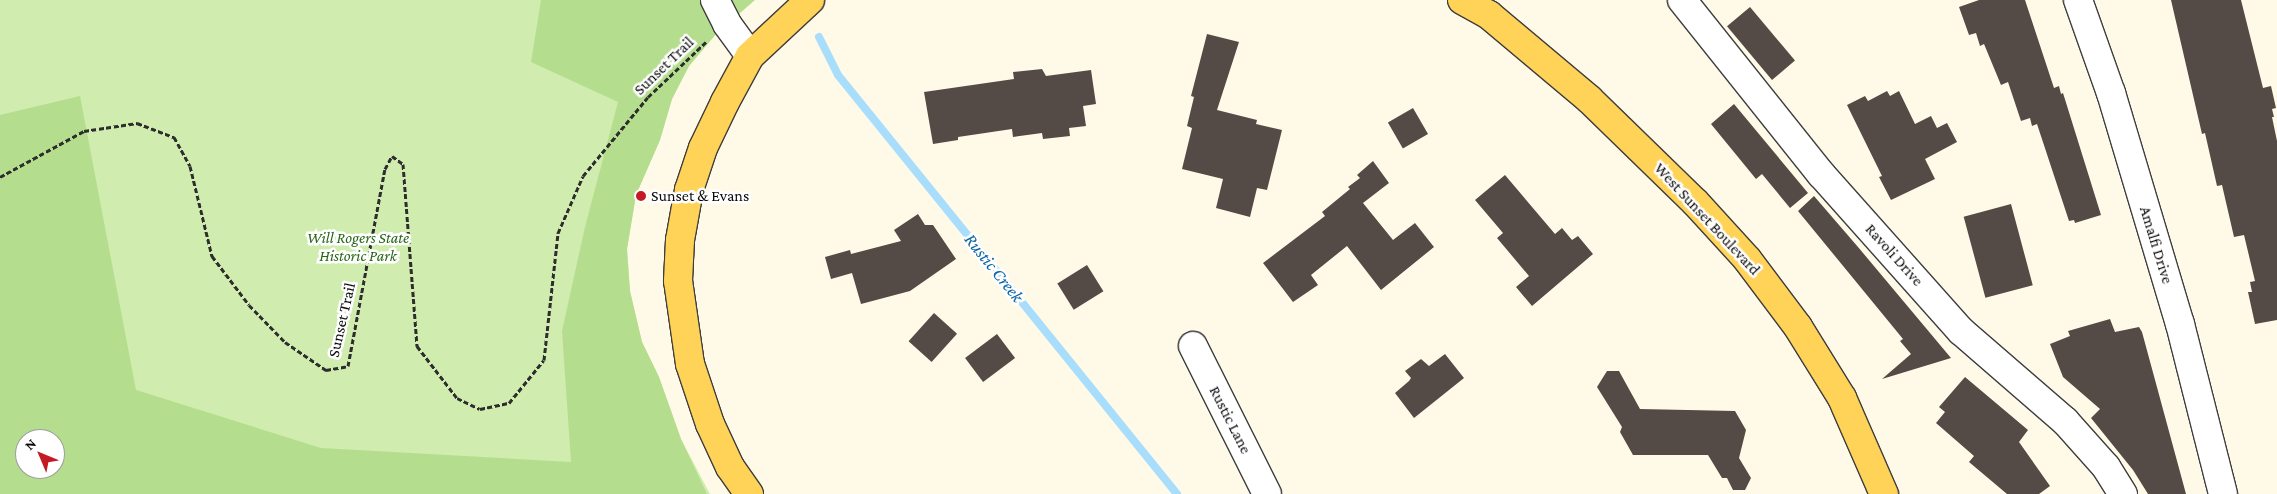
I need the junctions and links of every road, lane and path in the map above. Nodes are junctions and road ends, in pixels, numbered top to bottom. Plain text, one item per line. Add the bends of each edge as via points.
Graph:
1 (715, 0) edge
2 (810, 0) edge
3 (1462, 0) edge
4 (1682, 0) edge
5 (2078, 0) edge
6 (711, 38) dead end
7 (750, 56) junction
8 (0, 177) edge
9 (1193, 346) dead end
10 (749, 494) edge
11 (1267, 494) edge
12 (1884, 494) edge
13 (2123, 494) edge
14 (2223, 494) edge

1 - 7 street via 727,24
2 - 7 main road
3 - 12 main road, West Sunset Boulevard via 1489,15 1589,99 1695,202 1747,259 1798,327 1842,398
4 - 13 street, Ravoli Drive via 1821,174 1955,324 2065,421 2106,467
5 - 14 street, Amalfi Drive via 2111,93 2180,324
6 - 8 path, Sunset Trail via 648,97 583,176 558,233 544,360 509,403 480,409 457,398 417,346 403,164 392,156 385,169 348,366 326,370 279,336 249,305 212,256 190,166 174,138 137,123 84,131
7 - 10 main road via 703,148 689,190 680,240 678,281 690,364 710,424 730,467
9 - 11 street, Rustic Lane

